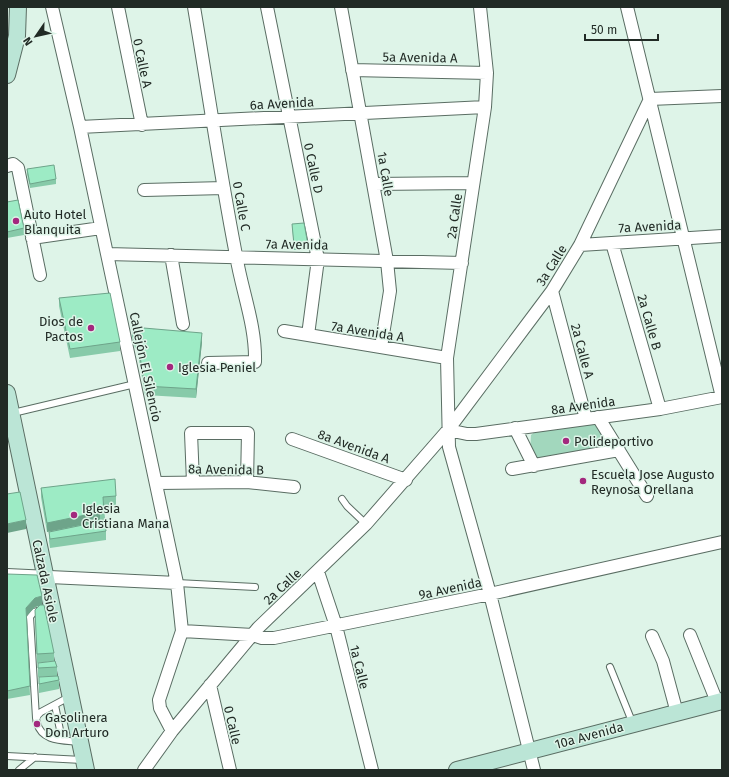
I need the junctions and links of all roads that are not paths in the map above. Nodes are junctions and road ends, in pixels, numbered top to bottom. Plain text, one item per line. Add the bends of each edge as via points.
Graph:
1 (18, 7) edge
2 (52, 7) edge
3 (118, 7) edge
4 (194, 7) edge
5 (267, 7) edge
6 (341, 7) edge
7 (480, 7) edge
8 (627, 7) edge
9 (352, 70) junction
10 (487, 73) junction
11 (7, 75) edge
12 (722, 96) edge
13 (650, 99) junction
14 (485, 107) junction
15 (360, 114) junction
16 (289, 117) junction
17 (213, 121) junction
18 (142, 125) junction
19 (80, 127) junction
20 (7, 166) edge
21 (473, 183) junction
22 (373, 184) junction
23 (224, 188) junction
24 (144, 190) dead end
25 (101, 228) junction
26 (722, 236) edge
27 (32, 238) junction
28 (684, 238) junction
29 (612, 243) junction
30 (580, 245) junction
31 (107, 254) junction
32 (171, 255) junction
33 (236, 257) junction
34 (318, 259) junction
35 (387, 260) junction
36 (462, 263) junction
37 (40, 275) dead end
38 (552, 291) junction
39 (183, 324) dead end
40 (284, 331) dead end
41 (308, 335) junction
42 (381, 347) junction
43 (447, 358) junction
44 (208, 363) dead end
45 (135, 384) junction
46 (7, 393) edge
47 (722, 397) edge
48 (660, 409) junction
49 (11, 413) junction
50 (598, 417) junction
51 (586, 419) junction
52 (515, 428) junction
53 (448, 430) junction
54 (292, 439) dead end
55 (619, 450) junction
56 (534, 466) junction
57 (512, 470) dead end
58 (406, 480) junction
59 (193, 482) junction
60 (247, 482) junction
61 (157, 483) junction
62 (294, 487) dead end
63 (647, 496) dead end
64 (342, 499) dead end
65 (366, 524) junction
66 (722, 542) edge
67 (318, 572) junction
68 (7, 575) edge
69 (45, 578) junction
70 (177, 583) junction
71 (255, 587) dead end
72 (490, 594) junction
73 (52, 608) junction
74 (336, 626) junction
75 (182, 630) junction
76 (253, 635) junction
77 (690, 635) dead end
78 (652, 636) dead end
79 (610, 667) dead end
80 (32, 668) junction
81 (39, 668) edge
82 (34, 682) junction
83 (40, 682) edge
84 (210, 685) junction
85 (70, 697) junction
86 (719, 702) edge
87 (55, 705) junction
88 (677, 713) junction
89 (36, 718) junction
90 (632, 724) junction
91 (172, 731) junction
92 (62, 740) junction
93 (80, 742) junction
94 (528, 751) junction
95 (7, 756) edge
96 (34, 757) junction
97 (85, 765) edge
98 (19, 770) edge
99 (144, 770) edge
100 (230, 770) edge
101 (372, 770) edge
102 (457, 770) edge
103 (534, 770) edge

1 - 11 main road via 17,36
2 - 19 street, Callejón El Silencio
3 - 18 street, 0 Calle A
4 - 17 street, 0 Calle C
5 - 16 street, 0 Calle D
6 - 9 street, 1a Calle
7 - 10 street, 2a Calle
8 - 13 street
9 - 10 street, 5a Avenida A
9 - 15 street, 1a Calle
10 - 14 street, 2a Calle
12 - 13 street
13 - 28 street
13 - 30 street, 3a Calle
14 - 15 street, 6a Avenida
14 - 21 street, 2a Calle
15 - 16 street, 6a Avenida
15 - 22 street, 1a Calle
16 - 17 street, 6a Avenida
16 - 34 street, 0 Calle D
17 - 18 street, 6a Avenida
17 - 23 street, 0 Calle C
18 - 19 street, 6a Avenida
19 - 25 street, Callejón El Silencio
20 - 27 street via 13,164 18,168
21 - 22 street
21 - 36 street, 2a Calle
22 - 35 street, 1a Calle
23 - 24 street
23 - 33 street, 0 Calle C
25 - 27 street
25 - 31 street, Callejón El Silencio
26 - 28 street, 7a Avenida
27 - 37 street
28 - 29 street, 7a Avenida
28 - 47 street
29 - 30 street, 7a Avenida
29 - 48 street, 2a Calle B
30 - 38 street, 3a Calle
31 - 32 street, 7a Avenida
31 - 45 street, Callejón El Silencio
32 - 33 street, 7a Avenida
32 - 39 street
33 - 34 street, 7a Avenida
33 - 44 street, 0 Calle C via 253,325 255,362
34 - 35 street, 7a Avenida
34 - 41 street, 0 Calle D
35 - 36 street, 7a Avenida
35 - 42 street, 1a Calle via 390,291
36 - 43 street, 2a Calle
38 - 51 street, 2a Calle A
38 - 53 street, 3a Calle
40 - 41 street, 7a Avenida A
41 - 42 street, 7a Avenida A
42 - 43 street, 7a Avenida A
43 - 53 street, 2a Calle
45 - 49 lane
45 - 61 street, Callejón El Silencio
46 - 49 main road, Calzada Asiole
47 - 48 street, 8a Avenida
48 - 50 street, 8a Avenida
49 - 69 main road, Calzada Asiole via 40,538
50 - 51 street, 8a Avenida
50 - 55 street
51 - 52 street, 8a Avenida
52 - 53 street, 8a Avenida via 468,434
52 - 56 street
53 - 58 street, 2a Calle
53 - 72 street, 2a Calle via 449,447
54 - 58 street, 8a Avenida A
55 - 56 street
55 - 63 street
56 - 57 street
58 - 65 street, 2a Calle
59 - 60 street, 8a Avenida B
59 - 60 street via 192,433 248,432
59 - 61 street, 8a Avenida B
60 - 62 street, 8a Avenida B
61 - 70 street, Callejón El Silencio
64 - 65 lane
65 - 67 street, 2a Calle
66 - 72 street, 9a Avenida
67 - 74 street, 1a Calle
67 - 76 street, 2a Calle
68 - 69 street
69 - 70 street
69 - 73 main road, Calzada Asiole
70 - 71 lane
70 - 75 street, Callejón El Silencio
72 - 74 street, 9a Avenida
72 - 94 street, 2a Calle
73 - 80 lane via 38,610 30,617
73 - 85 main road, Calzada Asiole via 62,673
74 - 76 street, 9a Avenida via 274,638
74 - 101 street, 1a Calle
75 - 76 street, 9a Avenida
75 - 91 street, Callejón El Silencio via 159,700 160,708
76 - 84 street, 2a Calle
77 - 86 street
78 - 88 street via 663,661
79 - 90 lane
80 - 81 lane
80 - 82 lane
82 - 83 lane
82 - 89 lane
84 - 91 street, 2a Calle
84 - 100 street, 0 Calle
85 - 87 lane
85 - 93 main road, Calzada Asiole
86 - 88 main road, 10a Avenida
87 - 89 lane via 41,712
87 - 92 lane
88 - 90 main road, 10a Avenida
89 - 92 lane via 41,734 46,738
90 - 94 main road, 10a Avenida
91 - 99 street, 2a Calle
92 - 93 lane
93 - 97 main road, Calzada Asiole
94 - 102 main road, 10a Avenida
94 - 103 street, 2a Calle
95 - 96 lane
96 - 97 lane
96 - 98 lane

